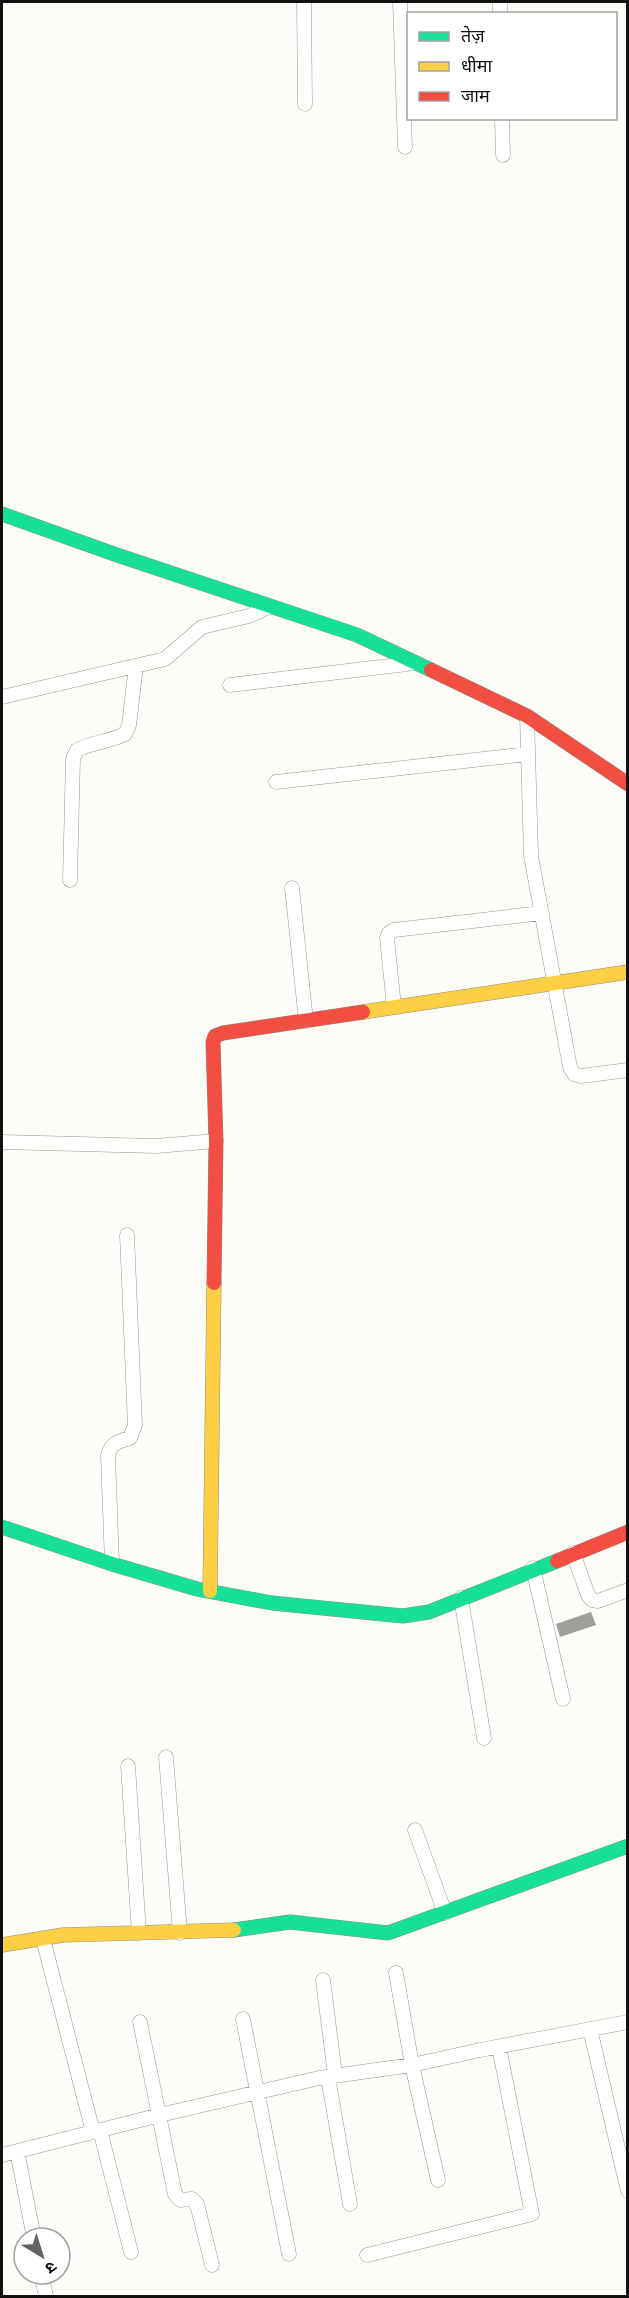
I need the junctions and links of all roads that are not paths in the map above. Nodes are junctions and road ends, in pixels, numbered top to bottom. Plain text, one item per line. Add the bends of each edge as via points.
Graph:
1 (304, 2) edge
2 (400, 2) edge
3 (305, 104) dead end
4 (502, 120) edge
5 (405, 147) dead end
6 (502, 155) dead end
7 (2, 513) edge
8 (268, 607) junction
9 (415, 663) junction
10 (136, 666) junction
11 (230, 685) dead end
12 (2, 697) edge
13 (527, 716) junction
14 (528, 754) junction
15 (276, 782) dead end
16 (627, 784) edge
17 (70, 880) dead end
18 (292, 888) dead end
19 (542, 913) junction
20 (627, 972) edge
21 (556, 984) junction
22 (394, 1008) junction
23 (306, 1021) junction
24 (627, 1070) edge
25 (216, 1141) junction
26 (2, 1142) edge
27 (127, 1235) dead end
28 (2, 1527) edge
29 (627, 1532) edge
30 (573, 1553) junction
31 (112, 1564) junction
32 (533, 1568) junction
33 (627, 1590) edge
34 (210, 1591) junction
35 (461, 1598) junction
36 (562, 1699) dead end
37 (484, 1738) dead end
38 (166, 1757) dead end
39 (128, 1766) dead end
40 (415, 1830) dead end
41 (627, 1846) edge
42 (445, 1913) junction
43 (139, 1933) junction
44 (180, 1933) junction
45 (43, 1939) junction
46 (2, 1945) edge
47 (396, 1973) dead end
48 (323, 1980) dead end
49 (243, 2019) dead end
50 (140, 2022) dead end
51 (627, 2022) edge
52 (590, 2030) junction
53 (499, 2047) junction
54 (412, 2065) junction
55 (332, 2076) junction
56 (258, 2092) junction
57 (159, 2115) junction
58 (97, 2131) junction
59 (17, 2151) junction
60 (2, 2155) edge
61 (438, 2180) dead end
62 (627, 2191) edge
63 (350, 2204) dead end
64 (32, 2226) edge
65 (130, 2252) dead end
66 (289, 2254) dead end
67 (368, 2256) dead end
68 (213, 2265) dead end

1 - 3 street
2 - 5 street
4 - 6 street
7 - 8 street
8 - 9 street via 357,635
8 - 10 street via 249,616 202,627 165,659
9 - 11 street
9 - 13 street
10 - 12 street
10 - 17 street via 125,734 84,746 73,759
13 - 14 street
13 - 16 street
14 - 15 street
14 - 19 street via 531,856
18 - 23 street
19 - 21 street
19 - 22 street via 389,933
20 - 21 street
21 - 22 street
21 - 24 street via 574,1074 581,1077
22 - 23 street
23 - 25 street via 215,1036
25 - 26 street via 156,1146
25 - 34 street
27 - 31 street via 135,1425 130,1438 116,1442 108,1455
28 - 31 street
29 - 30 street
30 - 32 street
30 - 33 street via 592,1600
31 - 34 street
32 - 35 street
32 - 36 street
34 - 35 street via 272,1603 403,1616 429,1612
35 - 37 street
38 - 44 street
39 - 43 street
40 - 42 street
41 - 42 street
42 - 44 street via 388,1934 290,1922
43 - 44 street
43 - 45 street
45 - 46 street
45 - 58 street
47 - 54 street
48 - 55 street
49 - 56 street
50 - 57 street
51 - 52 street
52 - 53 street
52 - 62 street
53 - 54 street
53 - 67 street via 532,2214
54 - 55 street
54 - 61 street
55 - 56 street
55 - 63 street
56 - 57 street
56 - 66 street
57 - 58 street
57 - 68 street via 175,2194 180,2200 192,2199 197,2204
58 - 59 street
58 - 65 street
59 - 60 street
59 - 64 street

